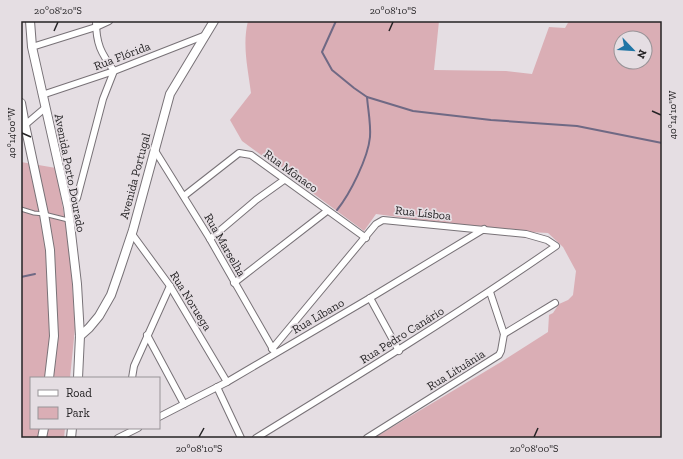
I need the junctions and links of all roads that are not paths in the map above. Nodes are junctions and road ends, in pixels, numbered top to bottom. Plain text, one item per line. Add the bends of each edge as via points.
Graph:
1 (30, 21) edge
2 (109, 21) edge
3 (211, 22) edge
4 (96, 24) edge
5 (207, 34) junction
6 (32, 47) junction
7 (114, 71) junction
8 (42, 95) junction
9 (21, 103) edge
10 (45, 108) junction
11 (23, 125) edge
12 (154, 149) junction
13 (284, 180) junction
14 (184, 196) junction
15 (68, 207) junction
16 (21, 209) edge
17 (327, 211) junction
18 (44, 214) junction
19 (69, 220) junction
20 (484, 229) junction
21 (132, 234) junction
22 (366, 238) junction
23 (210, 239) junction
24 (556, 246) joint
25 (234, 282) junction
26 (170, 286) junction
27 (490, 292) junction
28 (370, 298) junction
29 (555, 303) dead end
30 (504, 334) junction
31 (147, 335) junction
32 (80, 336) junction
33 (274, 351) junction
34 (398, 351) junction
35 (50, 377) edge
36 (78, 377) edge
37 (132, 377) edge
38 (227, 382) junction
39 (217, 387) junction
40 (184, 404) junction
41 (160, 416) edge
42 (136, 429) edge
43 (121, 437) edge
44 (241, 438) edge
45 (256, 438) edge
46 (367, 438) edge

1 - 6 street, Avenida Porto Dourado
2 - 4 street
3 - 5 street, Avenida Portugal
4 - 6 street
4 - 7 street via 99,47
5 - 7 street, Rua Flórida
5 - 12 street, Avenida Portugal via 170,94
6 - 8 street, Avenida Porto Dourado
7 - 8 street, Rua Flórida
7 - 15 street via 103,99 77,198
8 - 10 street, Avenida Porto Dourado
9 - 11 street
10 - 11 street
10 - 15 street, Avenida Porto Dourado
11 - 18 street
12 - 14 street, Rua Marselha
12 - 21 street, Avenida Portugal
13 - 14 street, Rua Mônaco via 251,155 239,153
13 - 17 street, Rua Mônaco
13 - 23 street
14 - 23 street, Rua Marselha
15 - 19 street, Avenida Porto Dourado
16 - 18 lane
17 - 22 street, Rua Mônaco
17 - 25 street
18 - 19 lane
18 - 35 street via 50,250 54,336
19 - 32 street, Avenida Porto Dourado
20 - 22 street, Rua Lísboa via 383,220 376,224
20 - 24 street, Rua Lísboa via 526,234
20 - 28 street, Rua Líbano
21 - 26 street, Rua Noruega
21 - 32 street, Avenida Portugal via 111,294 98,316
22 - 33 street, Rua Lísboa
23 - 25 street, Rua Marselha
24 - 27 street, Rua Pedro Canário
25 - 33 street, Rua Marselha
26 - 31 street
26 - 38 street, Rua Noruega
27 - 30 street
27 - 34 street, Rua Pedro Canário
28 - 33 street, Rua Líbano
28 - 34 street
29 - 30 street
30 - 46 street, Rua Lituânia via 501,351 496,358
31 - 37 street
31 - 40 street
32 - 36 street, Avenida Porto Dourado
33 - 38 street, Rua Líbano
34 - 45 street, Rua Pedro Canário
38 - 39 street, Rua Líbano
39 - 40 street, Rua Líbano
39 - 44 street
40 - 41 street, Rua Líbano
42 - 43 street

